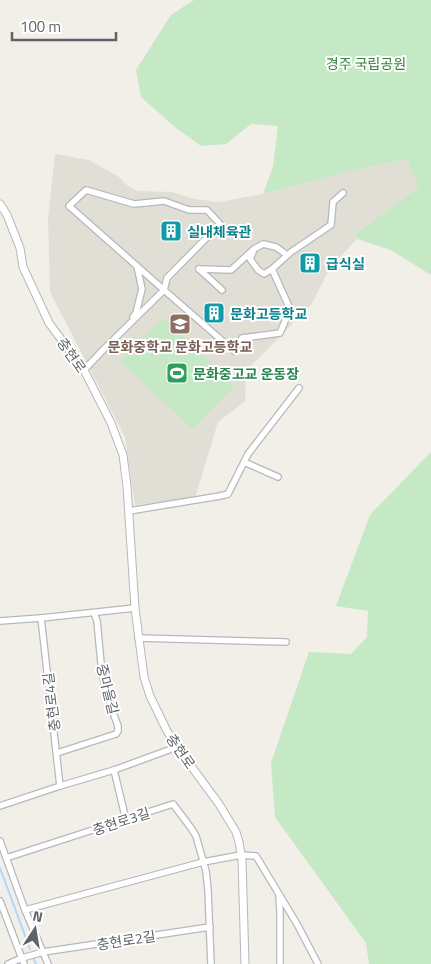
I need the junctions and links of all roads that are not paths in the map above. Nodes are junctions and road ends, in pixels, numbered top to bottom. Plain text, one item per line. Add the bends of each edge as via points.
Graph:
1 (343, 193) dead end
2 (0, 204) edge
3 (254, 249) junction
4 (288, 255) junction
5 (137, 266) junction
6 (272, 269) junction
7 (164, 290) junction
8 (222, 290) dead end
9 (125, 328) junction
10 (84, 370) junction
11 (300, 388) dead end
12 (244, 462) junction
13 (278, 477) dead end
14 (129, 511) junction
15 (135, 608) junction
16 (94, 613) junction
17 (41, 618) junction
18 (0, 621) edge
19 (138, 638) junction
20 (286, 642) dead end
21 (177, 746) junction
22 (57, 753) junction
23 (114, 770) junction
24 (60, 786) junction
25 (0, 806) edge
26 (126, 820) junction
27 (0, 841) edge
28 (242, 855) junction
29 (6, 858) junction
30 (203, 862) junction
31 (277, 891) junction
32 (0, 901) edge
33 (25, 910) junction
34 (210, 927) junction
35 (43, 952) junction
36 (23, 961) edge
37 (8, 964) edge
38 (48, 964) edge
39 (211, 964) edge
40 (245, 964) edge
41 (280, 964) edge
42 (318, 964) edge

1 - 4 street via 333,202 331,224
2 - 10 street, 충현로 via 20,248 23,267 49,323
3 - 4 street via 263,244
3 - 6 street via 250,259 253,265 264,274
3 - 8 street via 231,270 199,269
4 - 6 street
5 - 7 street
5 - 7 street via 69,206 86,190 134,204 164,201 189,210 207,210 220,224 167,278
5 - 9 street via 142,289 136,313
6 - 7 street via 290,309 280,333 242,338 234,351
7 - 9 street
9 - 10 street
10 - 14 street, 충현로 via 112,423 123,455
11 - 12 street
12 - 13 street
12 - 14 street via 228,494
14 - 15 street, 충현로
15 - 16 street
15 - 19 street, 충현로
16 - 17 street
16 - 22 street, 중마을길 via 102,674 118,731
17 - 18 street
17 - 22 street, 충현로4길
19 - 20 street
19 - 21 street, 충현로 via 150,696
21 - 23 street
21 - 28 street, 충현로 via 229,819
22 - 24 street, 충현로4길
23 - 24 street
23 - 26 street
24 - 25 street
26 - 29 street, 충현로3길
26 - 30 street, 충현로3길 via 173,804 196,836
27 - 29 street
28 - 30 street
28 - 31 street via 256,856
28 - 40 street, 충현로
29 - 33 street
30 - 33 street
30 - 34 street, 충현로3길
31 - 41 street
31 - 42 street
32 - 36 street
33 - 35 street
34 - 35 street, 충현로2길
34 - 39 street, 충현로3길
35 - 36 street, 충현로2길
35 - 38 street
36 - 37 street, 충현로2길

